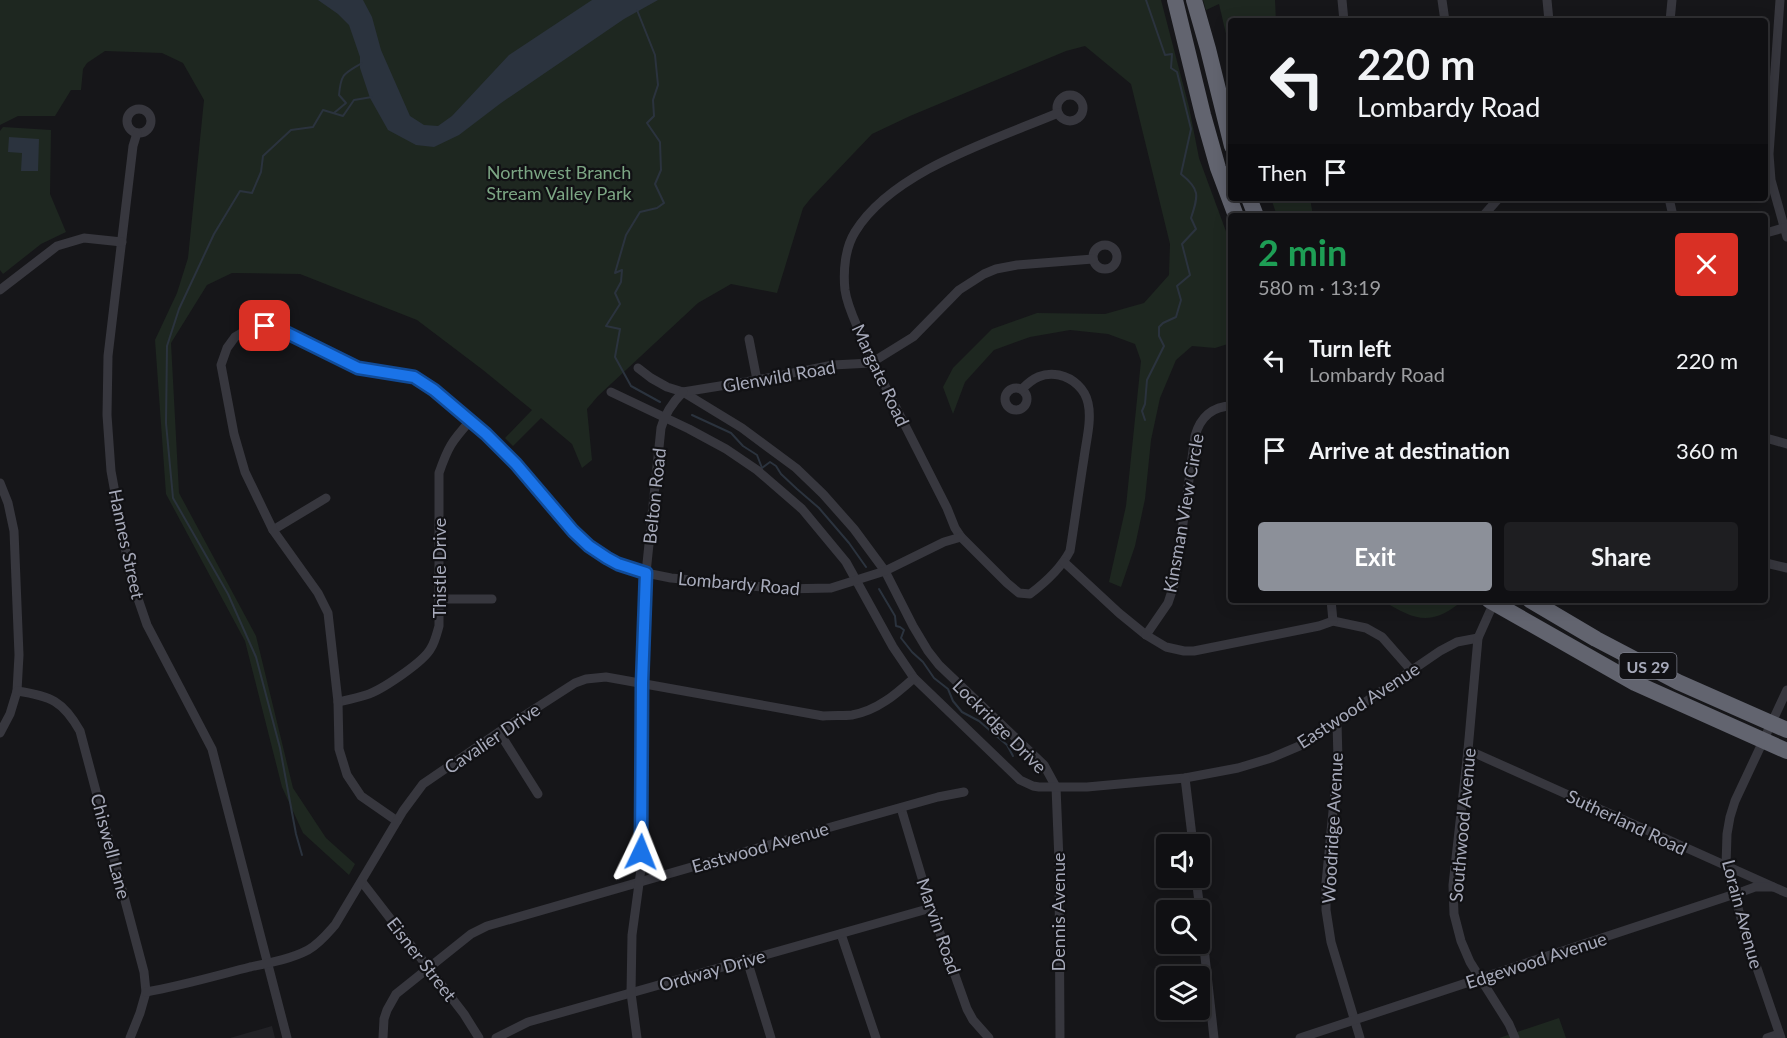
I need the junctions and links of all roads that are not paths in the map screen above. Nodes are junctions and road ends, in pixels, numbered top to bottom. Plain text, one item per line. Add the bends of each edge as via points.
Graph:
1 (1174, 0) edge
2 (1194, 0) edge
3 (1342, 0) edge
4 (1443, 0) edge
5 (1547, 0) edge
6 (1672, 0) edge
7 (1780, 0) edge
8 (1344, 18) edge
9 (1445, 18) edge
10 (1549, 18) edge
11 (1670, 18) edge
12 (1058, 113) dead end
13 (1228, 130) edge
14 (137, 134) dead end
15 (1228, 195) edge
16 (1786, 231) edge
17 (1768, 233) edge
18 (122, 242) junction
19 (1093, 259) dead end
20 (0, 290) edge
21 (749, 339) dead end
22 (871, 363) junction
23 (638, 368) dead end
24 (757, 380) junction
25 (1022, 389) dead end
26 (611, 392) dead end
27 (683, 392) junction
28 (1228, 406) edge
29 (664, 417) junction
30 (470, 421) junction
31 (1768, 439) edge
32 (1787, 444) edge
33 (0, 483) edge
34 (326, 498) dead end
35 (273, 530) junction
36 (961, 537) junction
37 (1064, 562) junction
38 (1768, 563) edge
39 (1787, 568) edge
40 (885, 572) junction
41 (646, 573) junction
42 (856, 580) junction
43 (439, 599) junction
44 (492, 599) dead end
45 (1331, 603) edge
46 (1492, 603) edge
47 (1496, 603) edge
48 (1535, 603) edge
49 (1333, 621) junction
50 (1146, 635) junction
51 (1478, 638) junction
52 (1411, 670) junction
53 (914, 678) junction
54 (642, 683) junction
55 (17, 691) junction
56 (1786, 695) edge
57 (338, 702) junction
58 (1337, 722) junction
59 (1780, 726) edge
60 (499, 732) junction
61 (0, 733) edge
62 (1764, 741) junction
63 (1468, 750) junction
64 (1787, 752) edge
65 (1185, 778) junction
66 (1056, 787) junction
67 (964, 792) dead end
68 (538, 794) dead end
69 (900, 808) junction
70 (397, 821) junction
71 (1192, 834) edge
72 (1726, 866) junction
73 (362, 882) junction
74 (639, 882) junction
75 (1773, 887) junction
76 (1787, 893) edge
77 (1734, 895) junction
78 (931, 908) junction
79 (841, 934) junction
80 (1205, 954) edge
81 (747, 960) junction
82 (268, 963) junction
83 (429, 967) junction
84 (1481, 978) junction
85 (146, 992) junction
86 (631, 993) junction
87 (1355, 1021) junction
88 (1780, 1036) edge
89 (130, 1038) edge
90 (287, 1038) edge
91 (383, 1038) edge
92 (479, 1038) edge
93 (496, 1038) edge
94 (637, 1038) edge
95 (771, 1038) edge
96 (876, 1038) edge
97 (989, 1038) edge
98 (1060, 1038) edge
99 (1214, 1038) edge
100 (1300, 1038) edge
101 (1360, 1038) edge
102 (1515, 1038) edge
103 (1767, 1038) edge

1 - 15 highway
2 - 13 highway
3 - 8 street
4 - 9 street
5 - 10 street
6 - 11 street
7 - 16 street via 1769,154 1771,180
12 - 22 street, Margate Road via 912,178 867,215 849,247 845,289
14 - 18 street, Hannes Street
16 - 17 street
18 - 20 street via 84,238 57,246
18 - 82 street, Hannes Street via 108,356 107,415 111,471 128,563 147,625 212,749
19 - 22 street, Glenwild Road via 1017,265 984,274 959,290 913,337
21 - 24 street
22 - 24 street, Glenwild Road via 833,365
22 - 36 street, Margate Road
23 - 27 street, Lockridge Drive via 667,387
24 - 27 street, Glenwild Road
25 - 37 street via 1032,379 1063,376 1078,386 1088,404 1077,509 1070,551
26 - 29 street, Lockridge Drive
27 - 29 street, Belton Road
27 - 40 street, Lockridge Drive via 742,428 796,468 854,529
28 - 50 street, Kinsman View Circle via 1204,416 1198,426 1175,582 1167,603
29 - 41 street, Belton Road
29 - 42 street, Lockridge Drive via 757,470 802,509
30 - 35 street, Lombardy Road via 414,377 358,368 273,326 246,330 226,348 221,365 245,472
30 - 41 street, Lombardy Road via 516,464 589,546 618,564
30 - 43 street, Thistle Drive via 447,450 439,473
31 - 32 street
33 - 55 street via 14,531
34 - 35 street
35 - 57 street, Lombardy Road via 328,613
36 - 37 street, Margate Road via 1019,592 1030,594
36 - 40 street, Lombardy Road
37 - 50 street
38 - 39 street
40 - 42 street, Lombardy Road
40 - 66 street, Lockridge Drive via 934,658 1044,765
41 - 42 street, Lombardy Road via 783,589 831,588
41 - 54 street, Belton Road
42 - 53 street, Lockridge Drive
43 - 44 street
43 - 57 street, Thistle Drive via 439,626 427,655 374,692
45 - 49 street
46 - 51 street, Southwood Avenue
47 - 62 highway, US 29 via 1635,683
48 - 59 highway, US 29 via 1678,681
49 - 50 street via 1194,651 1166,647
49 - 52 street via 1366,628 1382,637
51 - 52 street, Eastwood Avenue via 1457,642
51 - 63 street, Southwood Avenue
52 - 58 street, Eastwood Avenue
53 - 54 street, Cavalier Drive via 874,708 853,715 823,716
53 - 66 street, Lockridge Drive via 1020,780 1033,786
54 - 60 street, Cavalier Drive via 606,677 586,679
54 - 74 street, Belton Road
55 - 61 street
55 - 85 street, Chiswell Lane via 38,694 60,704 80,731
56 - 59 street, Lorain Avenue
57 - 70 street, Lombardy Road via 339,750 347,775 361,796
58 - 65 street, Eastwood Avenue via 1304,744 1271,758
58 - 87 street, Woodridge Avenue via 1338,760 1326,910 1331,942
59 - 62 street, Lorain Avenue
60 - 68 street
60 - 70 street, Cavalier Drive via 423,784
62 - 64 highway, US 29
62 - 72 street, Lorain Avenue via 1730,818
63 - 72 street, Sutherland Road
63 - 84 street, Southwood Avenue via 1452,885 1461,940
65 - 66 street, Eastwood Avenue
65 - 71 street
66 - 98 street, Dennis Avenue
67 - 69 street, Eastwood Avenue
69 - 74 street, Eastwood Avenue
69 - 78 street, Marvin Road
70 - 73 street, Cavalier Drive
72 - 75 street, Sutherland Road
72 - 77 street, Lorain Avenue
73 - 82 street, Cavalier Drive via 325,937 299,954
73 - 83 street, Eisner Street
74 - 83 street, Eastwood Avenue via 487,926
74 - 86 street, Belton Road via 632,935
75 - 76 street, Sutherland Road
75 - 77 street, Edgewood Avenue via 1755,887
77 - 84 street, Edgewood Avenue
77 - 88 street, Lorain Avenue
78 - 79 street, Ordway Drive
78 - 97 street, Marvin Road via 968,1009
79 - 81 street, Ordway Drive
79 - 96 street
80 - 99 street
81 - 86 street, Ordway Drive
81 - 95 street
82 - 85 street, Cavalier Drive
82 - 90 street, Hannes Street
83 - 91 street, Eastwood Avenue via 396,994 384,1019
83 - 92 street, Eisner Street
84 - 87 street, Edgewood Avenue
84 - 102 street, Southwood Avenue
85 - 89 street, Chiswell Lane
86 - 93 street, Ordway Drive via 528,1022
86 - 94 street, Belton Road
87 - 100 street, Edgewood Avenue
87 - 101 street, Woodridge Avenue
88 - 103 street

